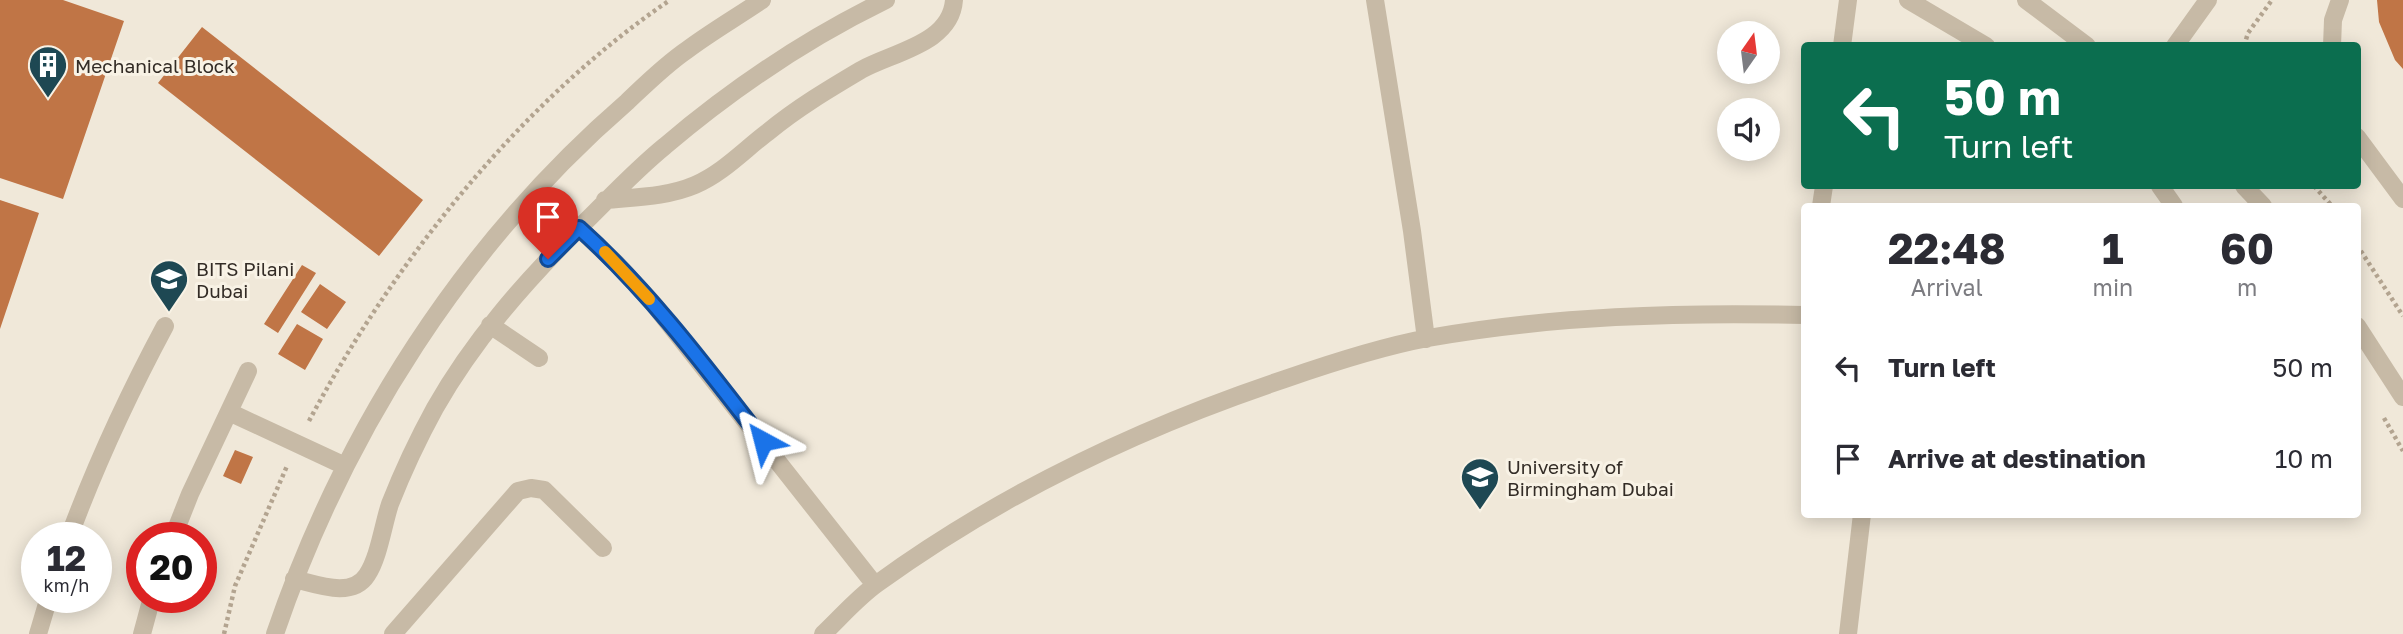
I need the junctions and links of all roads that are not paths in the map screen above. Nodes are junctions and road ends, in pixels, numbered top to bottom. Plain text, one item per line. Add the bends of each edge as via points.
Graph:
1 (762, 0) edge
2 (886, 0) edge
3 (954, 0) edge
4 (1375, 0) edge
5 (1847, 0) edge
6 (1908, 0) edge
7 (2026, 0) edge
8 (2208, 0) edge
9 (2340, 0) edge
10 (1842, 42) edge
11 (1979, 42) edge
12 (2082, 42) edge
13 (2178, 42) edge
14 (2332, 42) edge
15 (2361, 142) edge
16 (2247, 189) edge
17 (2403, 199) edge
18 (606, 200) junction
19 (2260, 203) edge
20 (579, 228) junction
21 (1801, 315) edge
22 (491, 325) junction
23 (165, 326) dead end
24 (2361, 332) edge
25 (1426, 339) junction
26 (539, 358) dead end
27 (248, 370) dead end
28 (2403, 397) edge
29 (229, 412) junction
30 (345, 466) junction
31 (1862, 518) edge
32 (74, 522) edge
33 (179, 522) edge
34 (603, 548) dead end
35 (294, 579) junction
36 (876, 585) junction
37 (44, 613) edge
38 (148, 613) edge
39 (38, 634) edge
40 (142, 634) edge
41 (275, 634) edge
42 (393, 634) edge
43 (823, 634) edge
44 (1848, 634) edge

1 - 30 street via 685,51 583,140 492,239 412,348
2 - 18 street via 791,53 725,97 663,146
3 - 18 street via 946,24 934,36 815,97 713,176 677,192
4 - 25 street
5 - 10 street
6 - 11 street
7 - 12 street
8 - 13 street
9 - 14 street
15 - 17 street
16 - 19 street
18 - 20 street
20 - 22 street
20 - 36 street via 651,301
21 - 25 street via 1615,316
22 - 26 street
22 - 35 street via 443,396 414,450 368,574 346,589
23 - 32 street via 125,401
24 - 28 street
25 - 36 street via 1316,368 1139,435 970,523
27 - 29 street
29 - 30 street
29 - 33 street
30 - 35 street
31 - 44 street
34 - 42 street via 544,490 518,491
35 - 41 street
36 - 43 street
37 - 39 street
38 - 40 street

